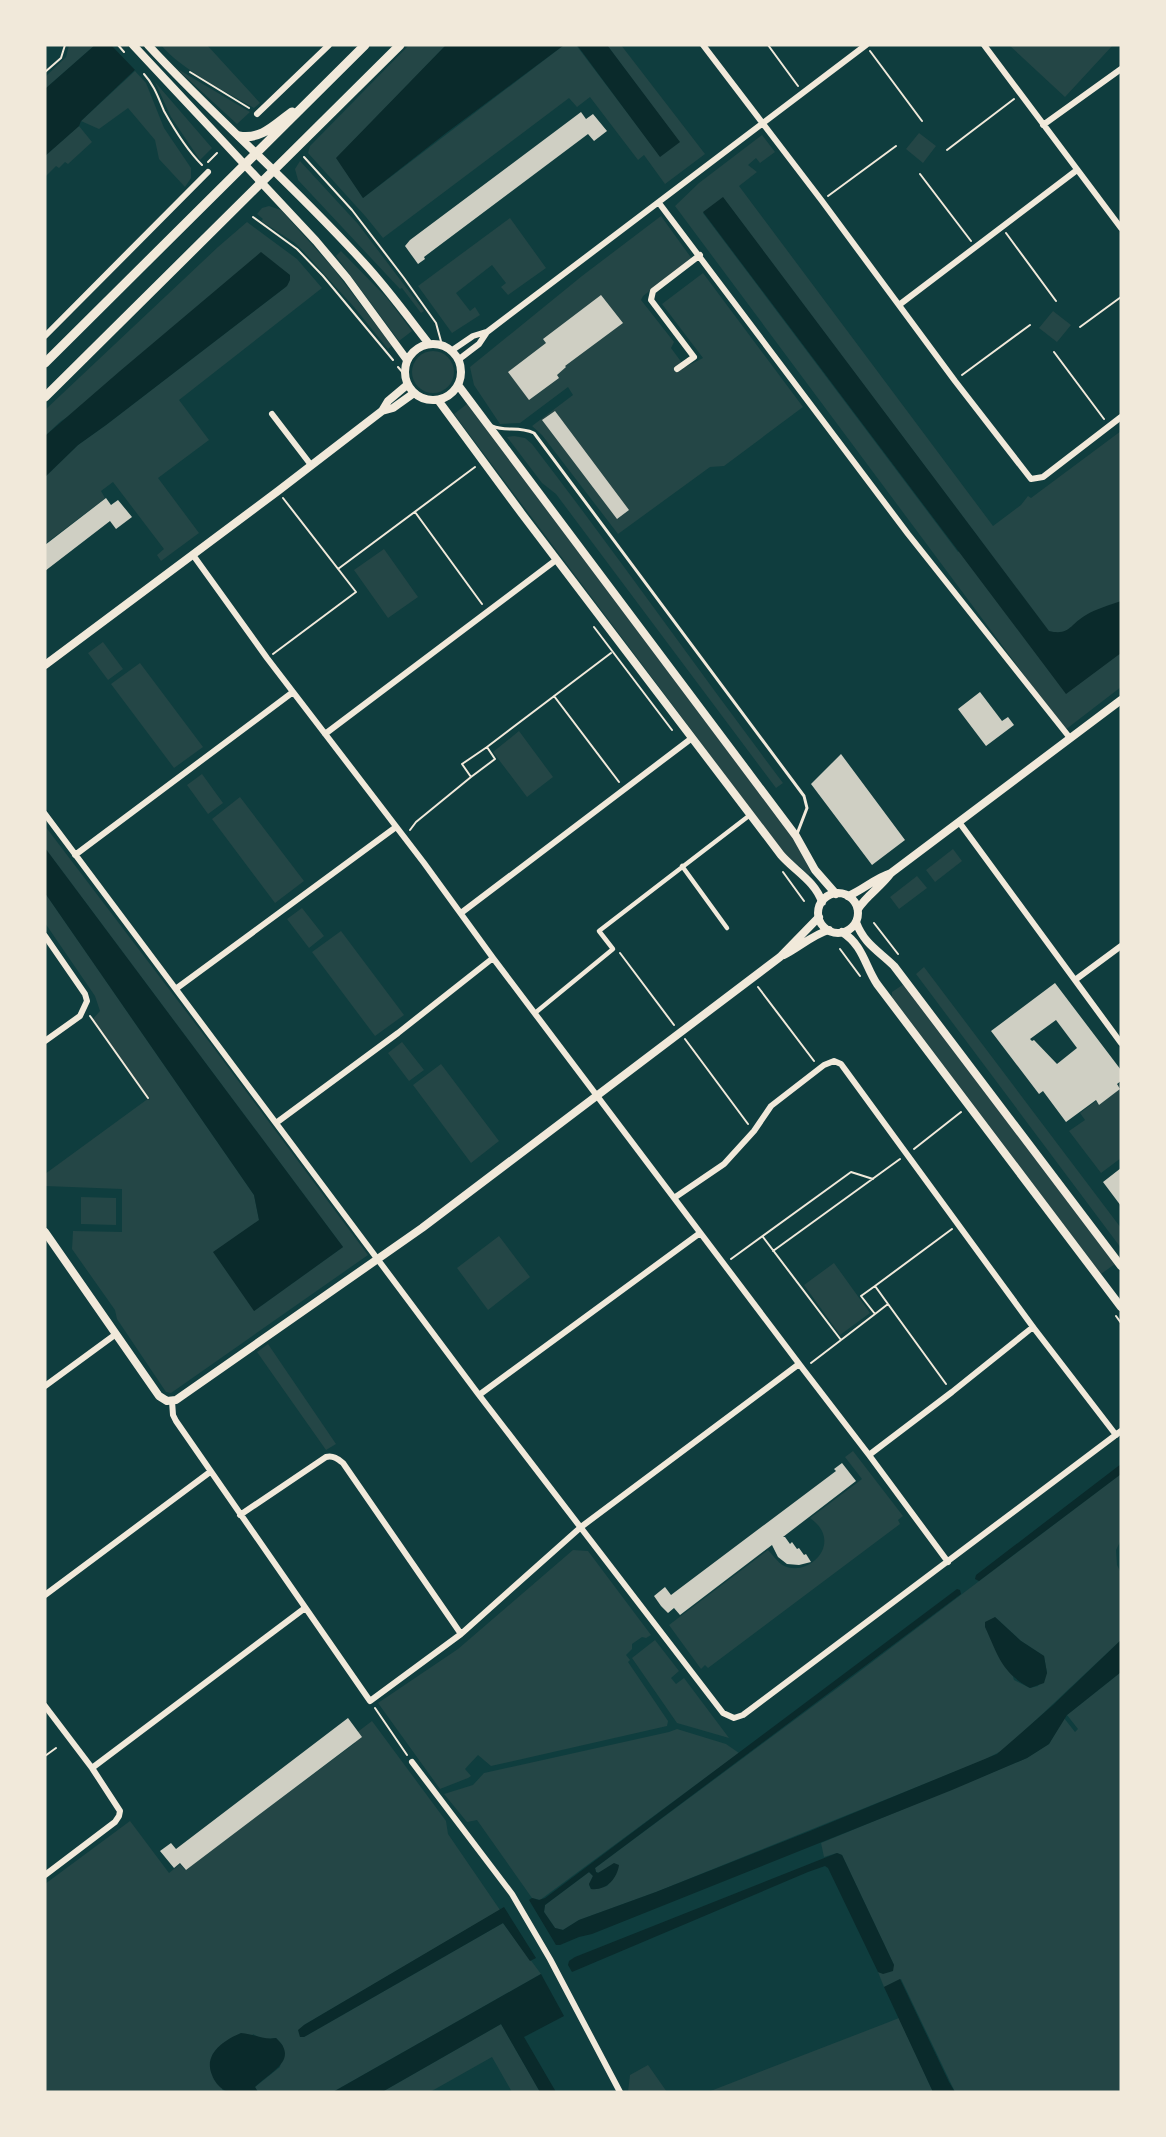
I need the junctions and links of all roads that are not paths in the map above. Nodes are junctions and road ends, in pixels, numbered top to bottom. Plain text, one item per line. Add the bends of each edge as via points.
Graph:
1 (133, 45) edge
2 (148, 45) edge
3 (328, 45) edge
4 (365, 45) edge
5 (400, 45) edge
6 (703, 45) edge
7 (866, 45) edge
8 (984, 45) edge
9 (1121, 69) edge
10 (316, 95) junction
11 (257, 114) road end
12 (763, 124) junction
13 (1043, 124) junction
14 (239, 136) junction
15 (256, 154) junction
16 (245, 165) junction
17 (206, 169) road end
18 (1077, 170) junction
19 (273, 171) junction
20 (261, 182) junction
21 (659, 203) junction
22 (1121, 228) edge
23 (700, 255) junction
24 (899, 304) junction
25 (487, 332) junction
26 (45, 336) edge
27 (429, 344) junction
28 (451, 351) junction
29 (407, 360) junction
30 (458, 360) junction
31 (45, 363) edge
32 (677, 369) dead end
33 (407, 385) junction
34 (458, 385) junction
35 (414, 393) junction
36 (45, 397) edge
37 (438, 400) junction
38 (382, 411) junction
39 (272, 414) dead end
40 (1121, 417) edge
41 (486, 424) junction
42 (311, 465) junction
43 (193, 555) junction
44 (556, 560) junction
45 (45, 665) edge
46 (293, 692) junction
47 (1121, 700) edge
48 (325, 734) junction
49 (692, 738) junction
50 (1070, 738) junction
51 (45, 814) edge
52 (750, 814) junction
53 (959, 822) junction
54 (396, 827) junction
55 (796, 836) junction
56 (75, 855) junction
57 (681, 866) junction
58 (891, 873) junction
59 (836, 894) junction
60 (848, 896) junction
61 (822, 902) junction
62 (858, 909) junction
63 (461, 913) junction
64 (819, 916) junction
65 (856, 922) junction
66 (727, 928) dead end
67 (829, 930) junction
68 (843, 932) junction
69 (45, 936) edge
70 (1121, 946) edge
71 (780, 957) junction
72 (493, 958) junction
73 (1075, 980) junction
74 (177, 988) junction
75 (535, 1013) junction
76 (45, 1041) edge
77 (1121, 1043) edge
78 (597, 1095) junction
79 (276, 1123) junction
80 (674, 1198) junction
81 (45, 1232) edge
82 (700, 1233) junction
83 (378, 1259) junction
84 (1121, 1266) edge
85 (1121, 1307) edge
86 (1033, 1327) junction
87 (116, 1334) junction
88 (801, 1366) junction
89 (45, 1386) edge
90 (479, 1395) junction
91 (172, 1401) junction
92 (1118, 1433) edge
93 (869, 1455) junction
94 (210, 1472) junction
95 (240, 1515) junction
96 (581, 1527) junction
97 (948, 1562) junction
98 (45, 1595) edge
99 (305, 1608) junction
100 (461, 1634) junction
101 (45, 1706) edge
102 (412, 1762) road end
103 (92, 1768) junction
104 (45, 1875) edge
105 (620, 2092) edge

1 - 16 main road
2 - 14 main road
3 - 11 street
4 - 10 highway
5 - 19 highway
6 - 12 street
7 - 12 street
8 - 13 street
9 - 13 street
10 - 14 highway via 265,132
10 - 15 highway
12 - 21 street
12 - 24 street
13 - 18 street
14 - 15 main road
15 - 16 highway
15 - 19 main road
16 - 20 main road
16 - 31 highway
17 - 26 street
18 - 22 street
18 - 24 street
19 - 20 highway
19 - 27 main road via 362,261
20 - 29 main road via 332,259
20 - 36 highway
21 - 23 street
21 - 25 street
23 - 32 street via 653,291 651,300 694,357
23 - 50 street via 908,534
24 - 40 street via 1031,479 1043,477
25 - 28 street
25 - 30 street
27 - 28 main road
27 - 29 main road via 417,349
28 - 30 main road
29 - 33 main road
30 - 34 main road
33 - 35 main road
33 - 38 street
34 - 37 main road
34 - 41 main road
35 - 37 main road
35 - 38 street
37 - 44 main road
38 - 42 street
39 - 42 street
41 - 55 main road
41 - 55 lane via 499,429 525,429 534,434 804,796 806,812
42 - 43 street
43 - 45 street
43 - 46 street
44 - 48 street
44 - 49 main road
46 - 48 street
46 - 56 street
47 - 50 street
48 - 54 street
49 - 52 main road
49 - 63 street
50 - 53 street
51 - 56 street
52 - 57 street
52 - 61 main road via 787,861 806,877
53 - 58 street
53 - 73 street
54 - 63 street
54 - 74 street
55 - 59 main road via 815,870
56 - 74 street
57 - 66 street
57 - 75 street via 599,931 613,949
58 - 60 street
58 - 62 street
59 - 60 main road
59 - 61 main road
60 - 62 main road
61 - 64 main road
62 - 65 main road
63 - 72 street
64 - 67 main road
64 - 71 street
65 - 68 main road
65 - 84 main road via 878,953 896,969
67 - 68 main road
67 - 71 street
68 - 85 main road via 862,954 877,984
69 - 76 street via 87,1001 80,1016
70 - 73 street
71 - 78 street
72 - 75 street
72 - 79 street
73 - 77 street
74 - 79 street
75 - 78 street
78 - 80 street
78 - 83 street
79 - 83 street
80 - 82 street
80 - 86 street via 724,1164 771,1106 834,1061 841,1064
81 - 87 street
82 - 88 street
82 - 90 street
83 - 90 street
83 - 91 street
86 - 92 street
86 - 93 street
87 - 89 street
87 - 91 street via 159,1396
88 - 93 street
88 - 96 street
90 - 96 street
91 - 94 street via 176,1421
92 - 97 street
93 - 97 street
94 - 95 street
94 - 98 street
95 - 99 street
95 - 100 street via 326,1457 337,1458
96 - 97 street via 723,1713 734,1718
96 - 100 street
99 - 100 street via 370,1701
99 - 103 street
101 - 103 street
102 - 105 street via 512,1894
103 - 104 street via 117,1804 119,1816

